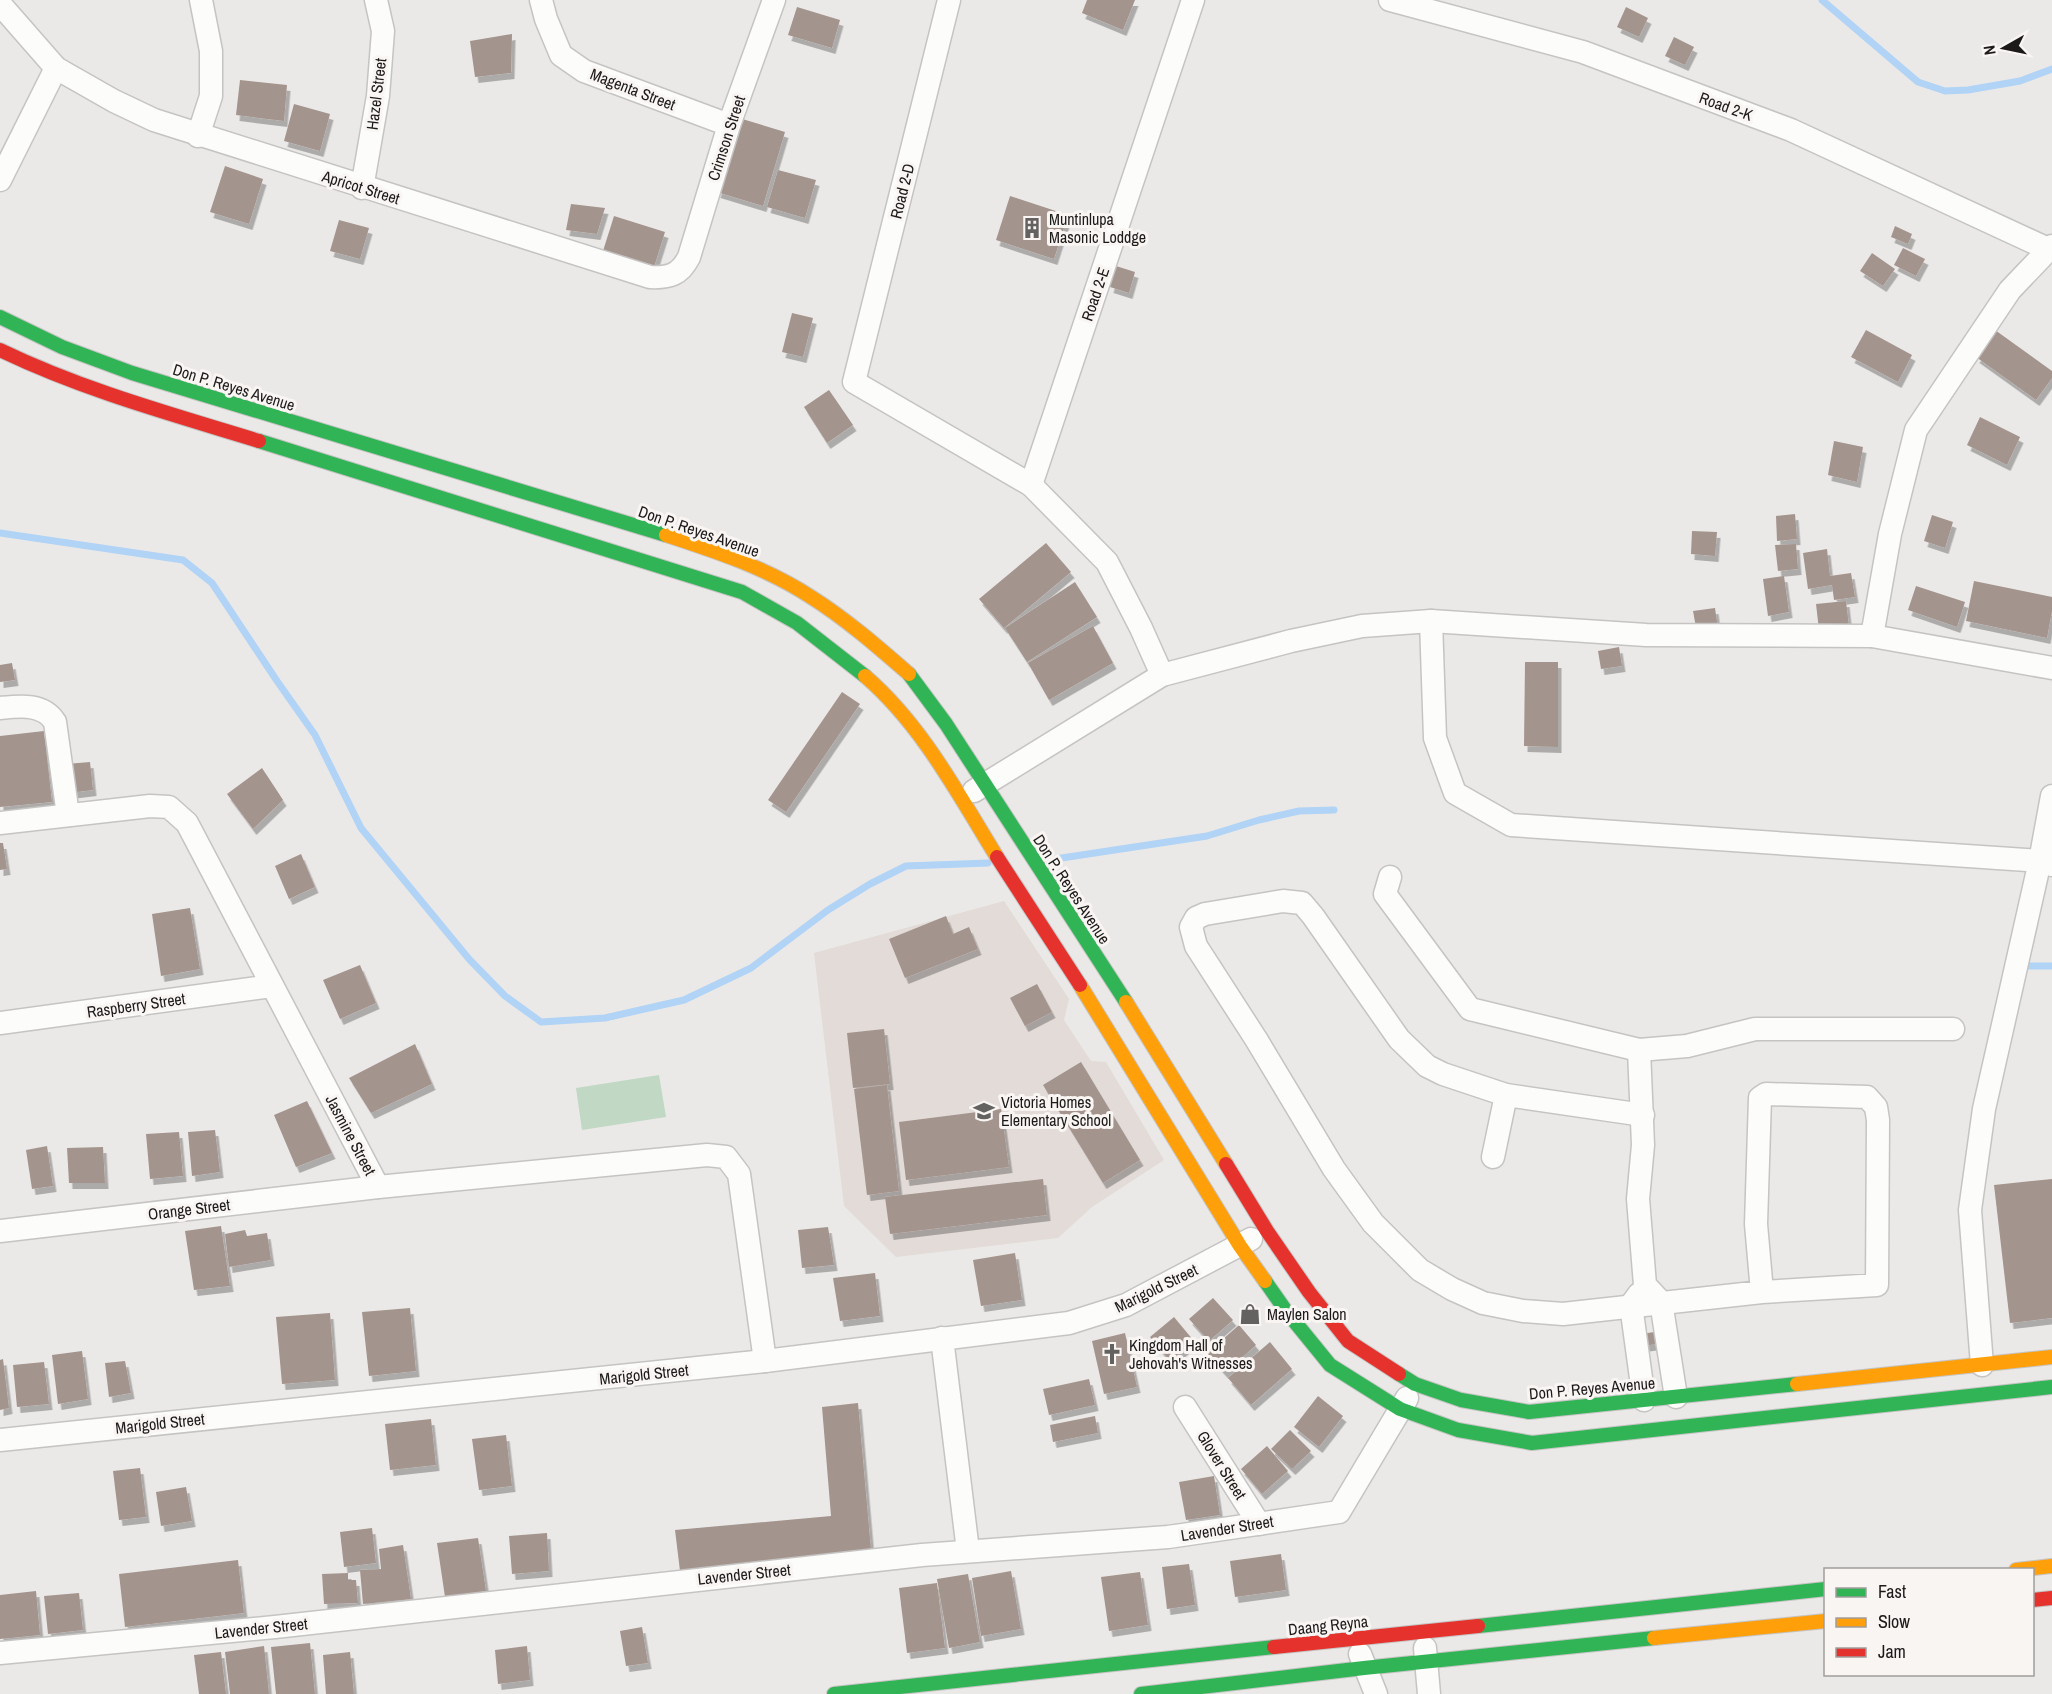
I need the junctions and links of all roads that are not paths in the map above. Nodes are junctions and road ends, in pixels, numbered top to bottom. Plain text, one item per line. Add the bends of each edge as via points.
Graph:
1 (201, 0) edge
2 (376, 0) edge
3 (541, 0) edge
4 (774, 0) edge
5 (949, 0) edge
6 (1194, 0) edge
7 (1390, 0) edge
8 (0, 3) edge
9 (56, 68) junction
10 (729, 125) junction
11 (198, 136) junction
12 (0, 180) edge
13 (362, 188) junction
14 (2050, 248) edge
15 (676, 274) joint
16 (0, 317) edge
17 (0, 350) edge
18 (1031, 485) junction
19 (1431, 621) junction
20 (1872, 636) junction
21 (2052, 668) edge
22 (1162, 675) junction
23 (0, 708) edge
24 (985, 784) junction
25 (2052, 796) edge
26 (960, 800) junction
27 (68, 815) junction
28 (0, 823) edge
29 (2046, 863) edge
30 (1390, 877) dead end
31 (272, 986) junction
32 (0, 1023) edge
33 (1953, 1029) dead end
34 (1639, 1050) junction
35 (1506, 1095) junction
36 (1643, 1115) junction
37 (1493, 1157) dead end
38 (378, 1187) junction
39 (0, 1231) edge
40 (1267, 1231) junction
41 (1240, 1246) junction
42 (1645, 1286) junction
43 (1762, 1292) junction
44 (1661, 1302) junction
45 (1631, 1305) junction
46 (942, 1338) junction
47 (2052, 1358) edge
48 (765, 1361) junction
49 (1982, 1365) junction
50 (1415, 1384) junction
51 (2052, 1387) edge
52 (1676, 1397) junction
53 (1644, 1400) junction
54 (1185, 1407) dead end
55 (1730, 1407) junction
56 (1400, 1408) junction
57 (0, 1440) edge
58 (1259, 1524) junction
59 (968, 1551) junction
60 (2052, 1566) edge
61 (2028, 1568) edge
62 (1824, 1589) edge
63 (2052, 1598) edge
64 (2034, 1600) edge
65 (1824, 1621) edge
66 (1422, 1631) junction
67 (1356, 1638) junction
68 (0, 1653) edge
69 (1426, 1662) junction
70 (1364, 1668) junction
71 (834, 1694) edge
72 (1141, 1694) edge
73 (1376, 1694) edge
74 (1429, 1694) edge

1 - 11 street via 211,51 211,96
2 - 13 street, Hazel Street via 383,31 378,96
3 - 10 street, Magenta Street via 561,55 584,71
4 - 10 street, Crimson Street
5 - 18 street, Road 2-D via 854,382
6 - 18 street, Road 2-E
7 - 14 street, Road 2-K via 1583,52 1780,126
8 - 9 street, Apricot Street
9 - 11 street, Apricot Street via 114,101
9 - 12 street
10 - 15 street, Crimson Street via 689,257
11 - 13 street, Apricot Street
13 - 15 street, Apricot Street via 650,277
14 - 20 street via 2010,290 1916,430 1890,534
16 - 24 street, Don P. Reyes Avenue via 62,347 132,373 749,564 810,596 909,674
17 - 26 street, Don P. Reyes Avenue via 126,400 742,592 797,623 887,695 922,740
18 - 22 street via 1107,562
19 - 20 street via 1646,635
19 - 22 street via 1362,626
19 - 29 street via 1435,738 1455,793 1511,825
20 - 21 street
22 - 24 street
23 - 27 street via 37,708 50,714 55,722
24 - 26 street
24 - 40 street, Don P. Reyes Avenue
25 - 29 street
26 - 41 street, Don P. Reyes Avenue via 1110,1032
27 - 28 street, Jasmine Street
27 - 31 street, Jasmine Street via 168,807 187,823
29 - 49 street via 1983,1109 1970,1210
30 - 34 street via 1385,894 1470,1010
31 - 32 street, Raspberry Street
31 - 38 street, Jasmine Street
33 - 34 street via 1755,1029 1687,1046
34 - 36 street
35 - 36 street
35 - 37 street
35 - 45 street via 1443,1074 1413,1054 1302,903 1283,901 1205,914 1196,918 1191,927 1196,946 1334,1169 1373,1223 1420,1270 1483,1303 1523,1311 1563,1314
36 - 42 street via 1638,1199
38 - 39 street, Orange Street
38 - 48 street, Jasmine Street via 707,1155 726,1157 739,1174
40 - 41 street, Marigold Street
40 - 50 street, Don P. Reyes Avenue via 1348,1341
41 - 46 street, Marigold Street via 1099,1315 1069,1323
41 - 56 street, Don P. Reyes Avenue via 1330,1365
42 - 44 street
42 - 45 street
43 - 43 street via 1877,1285 1878,1120 1876,1107 1867,1097 1766,1094 1760,1098 1756,1224
43 - 44 street
44 - 45 street
44 - 52 street
45 - 53 street
46 - 48 street, Marigold Street
46 - 59 street
47 - 49 street, Don P. Reyes Avenue
48 - 57 street, Marigold Street
49 - 55 street, Don P. Reyes Avenue
50 - 53 street, Don P. Reyes Avenue via 1461,1400 1529,1412
50 - 56 street, Lavender Street
51 - 55 street, Don P. Reyes Avenue
52 - 53 street, Don P. Reyes Avenue
52 - 55 street, Don P. Reyes Avenue
54 - 58 street, Glover Street
55 - 56 street, Don P. Reyes Avenue via 1532,1443 1458,1430
56 - 58 street, Lavender Street via 1340,1512
58 - 59 street, Lavender Street via 1168,1537
59 - 68 street, Lavender Street
60 - 61 street
62 - 66 street, Daang Reyna
63 - 64 street
65 - 69 street
66 - 67 street, Daang Reyna
66 - 69 street
67 - 70 street
67 - 71 street, Daang Reyna
69 - 70 street
69 - 74 street
70 - 72 street
70 - 73 street

